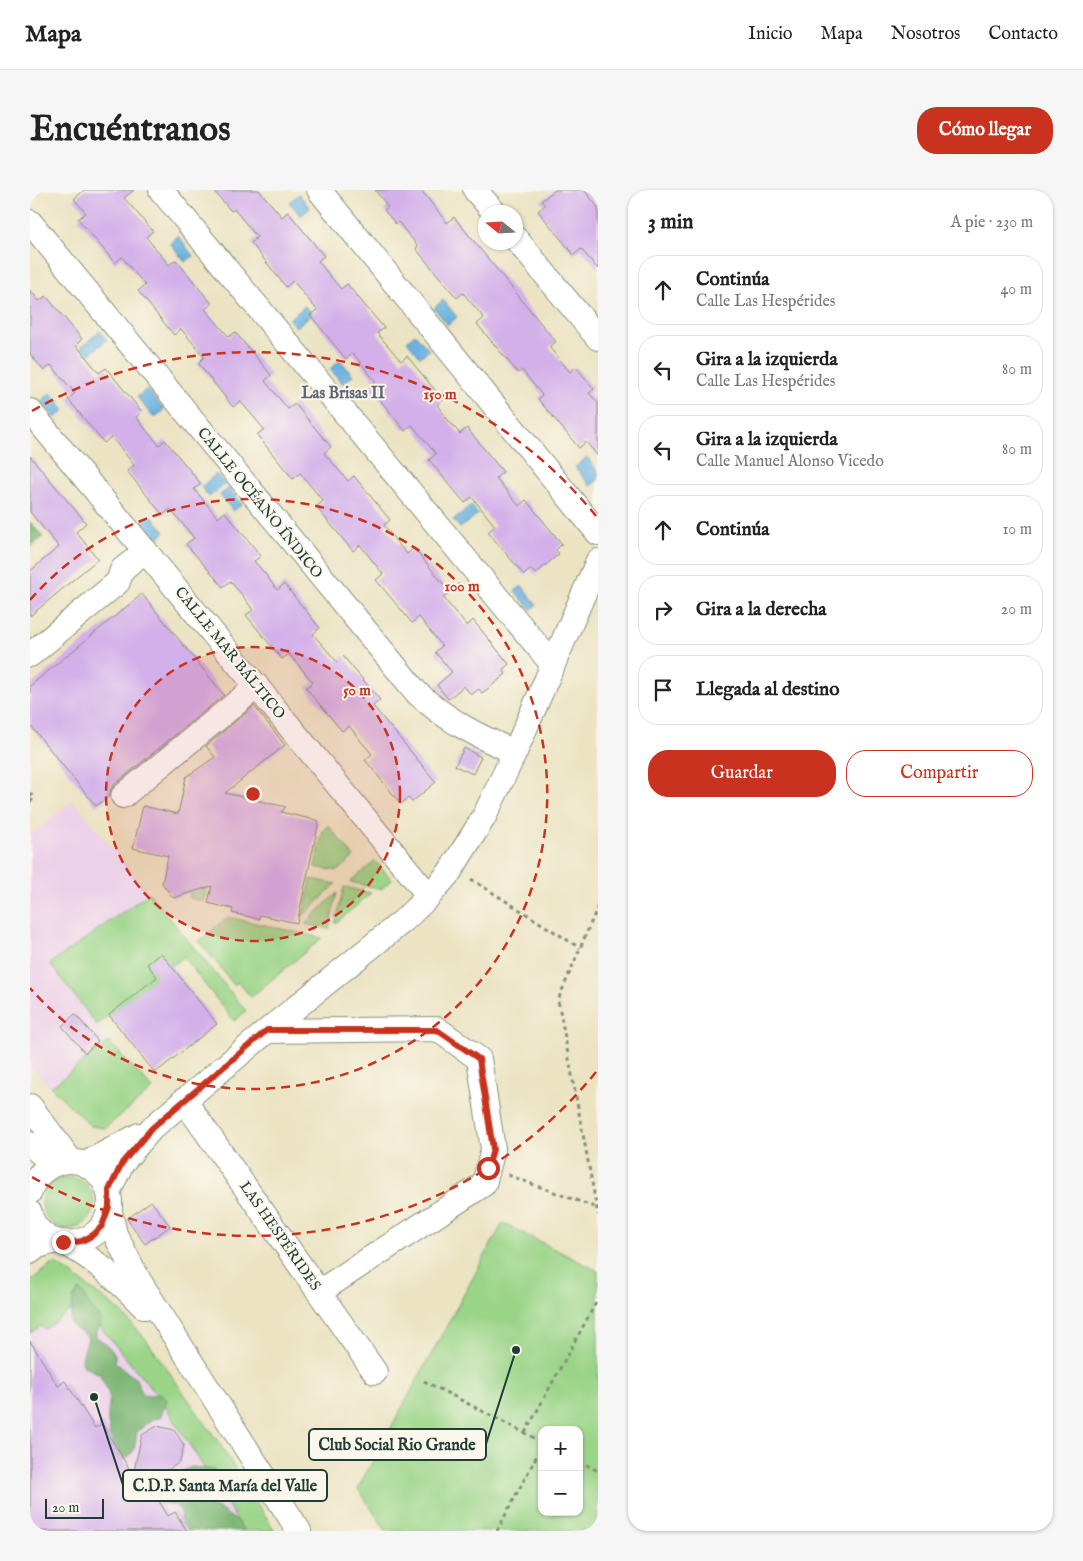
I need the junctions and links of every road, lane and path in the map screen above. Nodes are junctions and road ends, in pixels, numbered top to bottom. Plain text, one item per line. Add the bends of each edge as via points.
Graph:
1 (162, 190) edge
2 (319, 190) edge
3 (475, 190) edge
4 (488, 205) edge
5 (30, 222) edge
6 (523, 247) edge
7 (598, 338) edge
8 (30, 411) edge
9 (598, 533) edge
10 (146, 551) junction
11 (598, 561) edge
12 (30, 655) edge
13 (553, 665) junction
14 (257, 686) junction
15 (515, 752) junction
16 (30, 793) edge
17 (123, 796) dead end
18 (30, 802) edge
19 (466, 877) dead end
20 (429, 896) junction
21 (598, 906) edge
22 (580, 948) junction
23 (267, 1030) junction
24 (184, 1100) junction
25 (30, 1106) edge
26 (152, 1128) junction
27 (30, 1144) edge
28 (70, 1163) junction
29 (488, 1168) junction
30 (31, 1186) edge
31 (109, 1198) junction
32 (597, 1208) junction
33 (30, 1214) edge
34 (598, 1215) edge
35 (60, 1242) junction
36 (30, 1252) edge
37 (319, 1292) junction
38 (598, 1298) edge
39 (185, 1354) junction
40 (375, 1372) dead end
41 (424, 1381) dead end
42 (525, 1433) junction
43 (538, 1441) edge
44 (538, 1452) edge
45 (583, 1463) edge
46 (598, 1471) edge
47 (298, 1531) edge
48 (497, 1531) edge

1 - 13 street
2 - 9 street
3 - 4 street
5 - 15 street, CALLE OCÉANO ÍNDICO via 417,694 456,725
6 - 7 street
8 - 10 street, CALLE MAR BÁLTICO
10 - 12 street via 122,570 118,582
10 - 14 street, CALLE MAR BÁLTICO
11 - 13 street
13 - 15 street
14 - 17 street
14 - 20 street, CALLE MAR BÁLTICO
15 - 20 street via 467,847
16 - 18 path via 34,798
19 - 22 path
20 - 23 street via 403,921
21 - 22 path
22 - 32 path via 558,1000
23 - 24 street
23 - 29 street via 437,1030 479,1059 493,1149
24 - 26 street
24 - 37 street, LAS HESPÉRIDES
25 - 28 street
26 - 28 street
26 - 31 street via 122,1163
27 - 28 street
28 - 30 street via 42,1172
28 - 31 street via 99,1174
29 - 32 path
29 - 37 street via 484,1184
31 - 35 street via 102,1226 93,1235 82,1241
31 - 39 street via 115,1234 125,1257
32 - 34 path
33 - 35 street via 37,1228
35 - 36 street via 38,1246
35 - 39 street via 86,1255 108,1272 154,1317
37 - 40 street, LAS HESPÉRIDES
38 - 42 path
39 - 47 street
41 - 42 path
42 - 43 path
44 - 48 path
45 - 46 path

